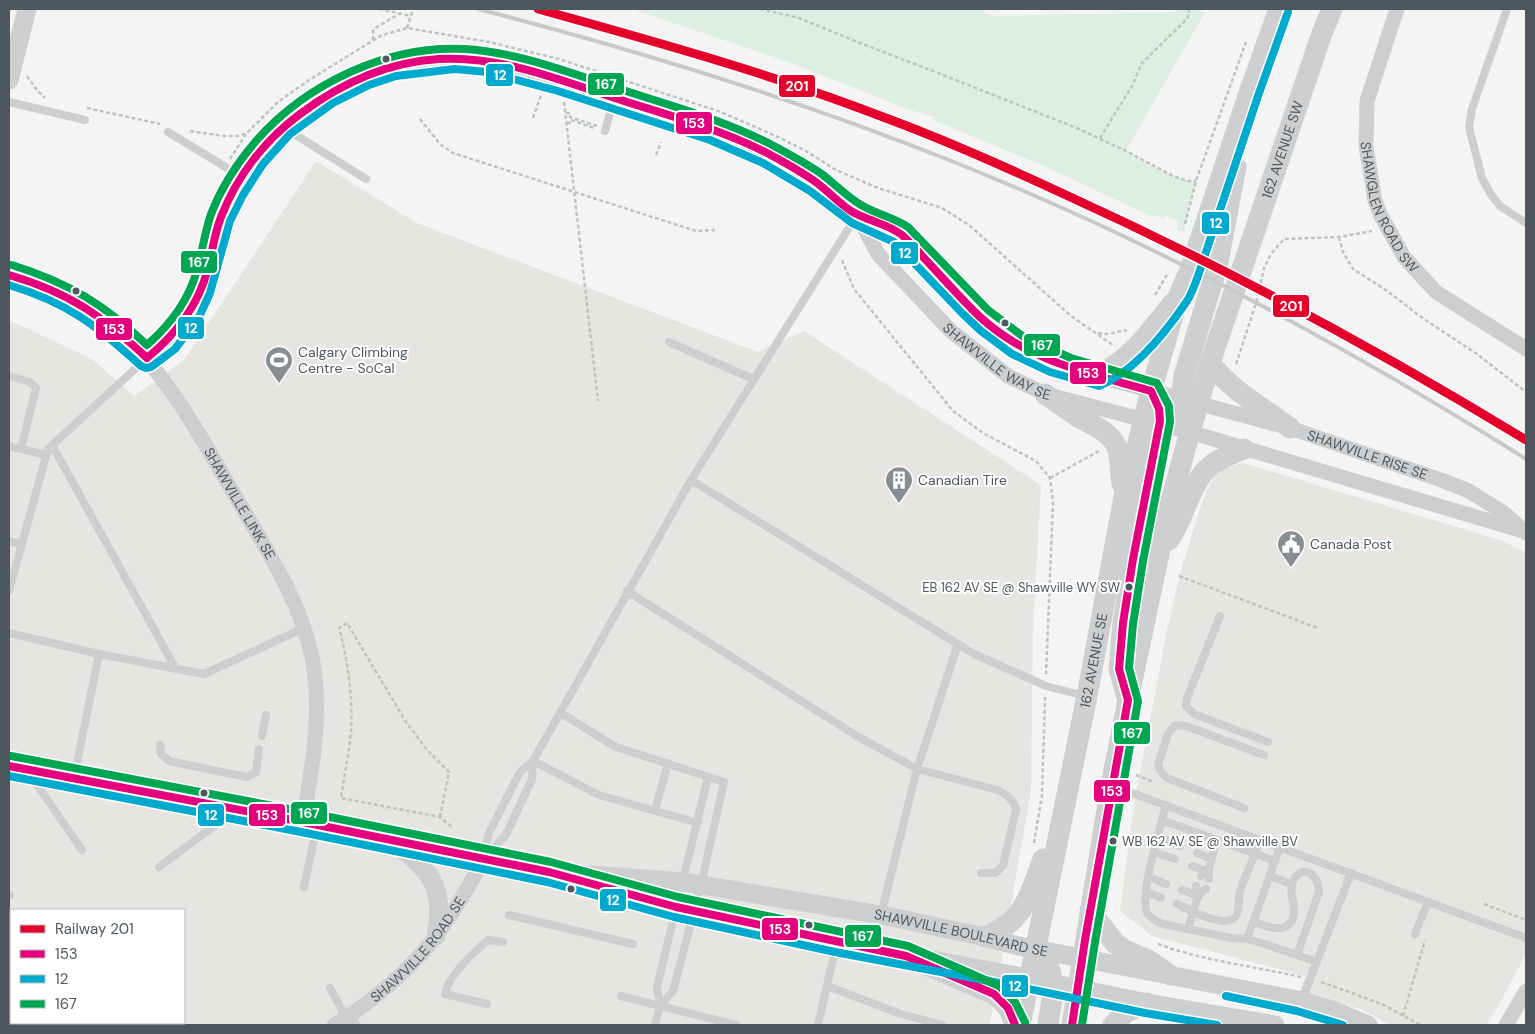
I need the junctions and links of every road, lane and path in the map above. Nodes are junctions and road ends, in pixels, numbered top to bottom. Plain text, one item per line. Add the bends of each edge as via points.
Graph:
1 (27, 9) edge
2 (378, 9) edge
3 (413, 9) edge
4 (760, 9) edge
5 (1189, 9) edge
6 (1279, 9) edge
7 (1332, 9) edge
8 (1397, 9) edge
9 (1507, 9) edge
10 (399, 14) junction
11 (411, 16) junction
12 (407, 28) junction
13 (1248, 37) dead end
14 (373, 40) junction
15 (27, 76) dead end
16 (9, 80) edge
17 (1249, 93) junction
18 (541, 95) dead end
19 (614, 98) junction
20 (52, 100) dead end
21 (9, 102) edge
22 (564, 102) dead end
23 (78, 106) dead end
24 (566, 113) junction
25 (420, 118) dead end
26 (533, 118) dead end
27 (84, 120) dead end
28 (567, 122) junction
29 (160, 124) dead end
30 (283, 127) junction
31 (183, 129) dead end
32 (605, 131) dead end
33 (168, 132) dead end
34 (247, 133) junction
35 (1100, 138) junction
36 (661, 142) dead end
37 (656, 155) dead end
38 (225, 167) junction
39 (242, 177) junction
40 (366, 179) dead end
41 (1196, 182) junction
42 (575, 191) junction
43 (857, 215) junction
44 (1526, 223) edge
45 (1184, 225) dead end
46 (1387, 229) junction
47 (716, 230) dead end
48 (1339, 237) junction
49 (837, 245) junction
50 (9, 275) edge
51 (1180, 295) junction
52 (1130, 330) dead end
53 (1096, 333) junction
54 (669, 342) dead end
55 (1116, 347) dead end
56 (1526, 349) edge
57 (147, 358) junction
58 (1210, 364) junction
59 (1236, 364) dead end
60 (9, 376) edge
61 (1097, 376) junction
62 (754, 379) junction
63 (1151, 391) junction
64 (1526, 392) edge
65 (1045, 394) junction
66 (598, 401) dead end
67 (1190, 402) junction
68 (1152, 422) junction
69 (1290, 428) junction
70 (1190, 432) junction
71 (52, 445) junction
72 (9, 446) edge
73 (21, 449) junction
74 (1102, 449) dead end
75 (1244, 449) junction
76 (46, 455) junction
77 (1050, 478) junction
78 (691, 480) junction
79 (1124, 497) junction
80 (1525, 532) edge
81 (9, 541) edge
82 (21, 544) junction
83 (1157, 557) junction
84 (12, 562) edge
85 (1179, 576) dead end
86 (9, 591) edge
87 (627, 591) junction
88 (1220, 616) dead end
89 (304, 628) junction
90 (1318, 628) dead end
91 (9, 633) edge
92 (958, 644) junction
93 (99, 654) junction
94 (176, 669) junction
95 (1046, 686) junction
96 (1087, 696) junction
97 (1128, 700) junction
98 (561, 713) junction
99 (266, 715) dead end
100 (262, 736) dead end
101 (1268, 742) dead end
102 (160, 745) dead end
103 (259, 750) dead end
104 (1264, 755) dead end
105 (533, 761) junction
106 (668, 763) junction
107 (18, 767) edge
108 (917, 769) junction
109 (708, 777) junction
110 (74, 778) junction
111 (1111, 785) junction
112 (1068, 794) junction
113 (1166, 805) junction
114 (1244, 808) dead end
115 (237, 809) junction
116 (655, 810) junction
117 (440, 817) junction
118 (1162, 820) junction
119 (698, 822) junction
120 (310, 824) junction
121 (453, 828) dead end
122 (1158, 837) junction
123 (390, 840) junction
124 (1217, 840) junction
125 (1260, 840) junction
126 (1033, 846) dead end
127 (1180, 846) dead end
128 (1280, 847) junction
129 (82, 850) dead end
130 (1154, 852) junction
131 (1197, 853) dead end
132 (1256, 854) junction
133 (484, 859) junction
134 (1212, 859) junction
135 (1175, 860) dead end
136 (1275, 861) junction
137 (1192, 866) dead end
138 (159, 867) dead end
139 (1205, 871) junction
140 (549, 872) junction
141 (981, 873) dead end
142 (1351, 873) junction
143 (1270, 876) junction
144 (1149, 877) junction
145 (1210, 879) dead end
146 (693, 883) junction
147 (1166, 884) dead end
148 (1291, 884) junction
149 (1196, 886) dead end
150 (304, 887) dead end
151 (1206, 889) dead end
152 (1182, 890) dead end
153 (1146, 892) junction
154 (1198, 896) junction
155 (1161, 898) dead end
156 (1428, 902) junction
157 (1176, 904) dead end
158 (1484, 904) dead end
159 (685, 909) junction
160 (1090, 911) junction
161 (1193, 911) junction
162 (509, 915) dead end
163 (881, 915) junction
164 (1526, 920) edge
165 (1253, 922) junction
166 (1188, 929) junction
167 (1415, 934) dead end
168 (436, 936) junction
169 (985, 937) junction
170 (1426, 938) dead end
171 (1526, 938) edge
172 (1247, 939) junction
173 (503, 942) dead end
174 (837, 942) junction
175 (633, 944) dead end
176 (1158, 944) dead end
177 (1035, 949) junction
178 (1297, 955) junction
179 (906, 956) junction
180 (1082, 958) junction
181 (1317, 962) junction
182 (1170, 975) junction
183 (1028, 978) junction
184 (1311, 979) junction
185 (1054, 984) junction
186 (827, 986) junction
187 (330, 988) dead end
188 (1077, 988) junction
189 (1526, 991) edge
190 (621, 996) dead end
191 (1302, 1001) junction
192 (1147, 1003) junction
193 (487, 1004) dead end
194 (660, 1006) junction
195 (1404, 1016) junction
196 (347, 1021) edge
197 (1266, 1024) edge
198 (655, 1025) edge
199 (736, 1025) edge
200 (818, 1025) edge
201 (942, 1025) edge
202 (1015, 1025) edge
203 (1020, 1025) edge
204 (1048, 1025) edge
205 (1072, 1025) edge
206 (1113, 1025) edge
207 (1368, 1025) edge
208 (1420, 1025) edge
209 (1506, 1025) edge

1 - 16 street
2 - 10 path
3 - 11 path
4 - 35 path via 799,18
5 - 35 path via 1184,22 1142,63 1132,86
6 - 17 main road
7 - 58 main road, 162 AVENUE SW via 1320,36
8 - 46 street, SHAWGLEN ROAD SW via 1367,101 1366,119 1366,146 1375,201
9 - 44 lane via 1472,109 1469,127 1482,178 1490,193 1500,206
10 - 11 path
10 - 14 path via 376,27
11 - 12 path
12 - 14 path
12 - 53 path via 543,55 686,100 753,125 836,170 942,208 969,224 1071,316
13 - 41 path
14 - 34 path via 278,102
15 - 20 path via 44,98
17 - 51 main road
17 - 67 main road via 1217,266 1184,376
18 - 26 path
19 - 30 street, SHAWVILLE WAY SE via 488,62 438,59 393,66 347,84
19 - 32 lane
19 - 43 street, SHAWVILLE WAY SE via 713,131 768,154 816,182
21 - 27 lane
22 - 24 path
23 - 29 path
24 - 28 path
24 - 28 path via 597,126 571,120
25 - 42 path via 448,151
28 - 42 path
30 - 39 street, SHAWVILLE WAY SE
30 - 40 lane
31 - 34 path via 224,136
33 - 38 lane
34 - 38 path
35 - 41 path via 1173,176
36 - 37 path
38 - 39 lane
39 - 57 street, SHAWVILLE WAY SE via 221,218 201,289 190,312 169,341
41 - 45 path
42 - 47 path via 696,231
42 - 66 path
43 - 49 lane
43 - 61 street, SHAWVILLE WAY SE via 900,234 969,306 1010,340 1035,355
43 - 65 street, SHAWVILLE WAY SE via 878,254 951,331 1008,376
46 - 48 path
46 - 56 street, SHAWGLEN ROAD SW via 1404,257 1436,292
48 - 59 path via 1284,239 1271,254
48 - 64 path via 1352,269 1477,354
49 - 62 lane
49 - 77 path via 854,289 953,411 983,433 1036,461
50 - 57 street, SHAWVILLE LINK SE via 55,290 84,305
51 - 61 main road via 1134,352
51 - 63 main road
52 - 53 path
53 - 55 path
54 - 62 lane
57 - 71 lane
57 - 89 street, SHAWVILLE LINK SE via 202,439 275,564
58 - 67 main road
58 - 69 main road via 1242,395
60 - 73 lane via 30,382 36,388
61 - 63 street, SHAWVILLE WAY SE
62 - 78 lane
63 - 67 street, SHAWVILLE WAY SE
63 - 68 main road via 1159,408
65 - 68 street, SHAWVILLE WAY SE
65 - 79 main road via 1101,430 1116,445
67 - 69 street, SHAWVILLE RISE SE
67 - 70 main road via 1184,420
68 - 70 street, SHAWVILLE WAY SE
68 - 79 main road, 162 AVENUE SE
68 - 97 main road via 1119,668
69 - 80 street, SHAWVILLE RISE SE via 1469,491 1504,513
70 - 75 street, SHAWVILLE RISE SE
70 - 83 main road
71 - 76 lane
71 - 94 lane
72 - 73 lane
73 - 76 lane
74 - 77 path
75 - 80 street, SHAWVILLE RISE SE
75 - 83 main road via 1210,466 1202,474 1175,531
76 - 82 lane
77 - 95 path via 1053,503
78 - 87 lane
78 - 92 lane
79 - 96 main road, 162 AVENUE SE
81 - 82 lane
82 - 84 lane
83 - 97 main road
84 - 86 lane
85 - 90 path
87 - 98 lane
87 - 108 lane via 857,736
88 - 101 lane via 1186,706 1194,714
89 - 94 lane via 204,674
89 - 120 street, SHAWVILLE LINK SE via 312,656 318,702
91 - 93 lane
92 - 95 lane
92 - 108 lane
93 - 94 lane
93 - 110 lane
95 - 96 lane
95 - 126 path via 1042,795
96 - 112 main road, 162 AVENUE SE
97 - 111 main road
98 - 105 lane
98 - 106 lane via 616,747
99 - 100 lane
102 - 103 lane via 161,754 169,761 246,777 256,772
104 - 114 lane via 1186,726 1176,726 1168,734 1158,765 1167,778
105 - 116 lane via 599,795
105 - 133 lane via 520,772 488,834
105 - 133 lane via 532,779 506,835
106 - 109 lane
106 - 116 lane
107 - 110 street, SHAWVILLE BOULEVARD SE
107 - 129 lane
108 - 141 lane via 998,790 1014,801 1016,809 1003,866 995,873
108 - 163 lane
109 - 119 lane
109 - 146 lane via 724,782
110 - 115 street, SHAWVILLE BOULEVARD SE
111 - 113 lane
111 - 160 main road
112 - 169 main road via 1018,915
112 - 177 main road, 162 AVENUE SE
113 - 118 lane
113 - 125 lane
115 - 120 street, SHAWVILLE BOULEVARD SE
115 - 138 lane
116 - 119 lane
117 - 117 path via 341,798 351,699 346,654 339,628 347,623 406,722 449,772
117 - 121 path
118 - 122 lane
118 - 124 lane
119 - 146 lane
120 - 123 street, SHAWVILLE BOULEVARD SE
120 - 150 lane
122 - 127 lane
122 - 130 lane
123 - 133 street, SHAWVILLE BOULEVARD SE
123 - 168 street via 424,869 436,889 440,917
124 - 132 lane
124 - 134 lane
125 - 128 lane
125 - 132 lane
128 - 136 lane
128 - 142 lane
130 - 135 lane
130 - 144 lane
131 - 134 lane
132 - 136 lane
132 - 161 lane via 1234,918 1224,922
133 - 140 street, SHAWVILLE BOULEVARD SE
133 - 168 street, SHAWVILLE ROAD SE
134 - 139 lane
136 - 143 lane
137 - 139 lane
139 - 145 lane
140 - 146 street, SHAWVILLE BOULEVARD SE
140 - 159 street, SHAWVILLE BOULEVARD SE
142 - 156 lane
142 - 181 lane
143 - 148 lane
143 - 165 lane
144 - 147 lane
144 - 153 lane
146 - 159 lane
146 - 159 lane
146 - 163 street, SHAWVILLE BOULEVARD SE
148 - 165 lane via 1295,908 1288,925 1280,928
148 - 178 lane via 1301,872 1311,874 1319,884 1317,899
149 - 154 lane
151 - 154 lane
152 - 154 lane
153 - 155 lane
153 - 166 lane via 1147,912 1153,920
154 - 161 lane
156 - 167 lane
156 - 171 lane
157 - 161 lane
158 - 164 path
159 - 174 street, SHAWVILLE BOULEVARD SE
159 - 194 lane via 657,987
159 - 194 lane via 674,991
160 - 180 main road
160 - 182 main road via 1115,943
161 - 166 lane
162 - 175 lane
163 - 169 street, SHAWVILLE BOULEVARD SE
165 - 172 lane
166 - 172 lane
168 - 196 street, SHAWVILLE ROAD SE via 406,971
169 - 177 street, SHAWVILLE BOULEVARD SE
170 - 195 path
172 - 178 lane
173 - 193 lane via 488,940 446,985 445,994
174 - 179 street, SHAWVILLE BOULEVARD SE
174 - 186 lane
176 - 184 path via 1209,959
177 - 180 street, SHAWVILLE BOULEVARD SE
177 - 183 main road, 162 AVENUE SE
177 - 185 main road via 1047,964
178 - 181 lane
179 - 183 street, SHAWVILLE BOULEVARD SE
179 - 202 main road via 994,994 1003,1000
180 - 182 street, SHAWVILLE BOULEVARD SE
180 - 188 main road
181 - 184 lane
182 - 191 street, SHAWVILLE BOULEVARD SE
183 - 185 street, SHAWVILLE BOULEVARD SE
183 - 203 main road, 162 AVENUE SE
184 - 191 lane
184 - 195 path via 1382,1004
185 - 188 street, SHAWVILLE BOULEVARD SE
185 - 204 main road
186 - 200 lane
186 - 201 lane via 900,1014
187 - 196 lane
188 - 192 street, SHAWVILLE BOULEVARD SE
188 - 205 main road
189 - 209 street
190 - 194 lane
191 - 207 street, SHAWVILLE BOULEVARD SE
192 - 197 street, SHAWVILLE BOULEVARD SE
192 - 206 main road via 1126,1012
194 - 198 lane
194 - 199 lane
195 - 208 path

